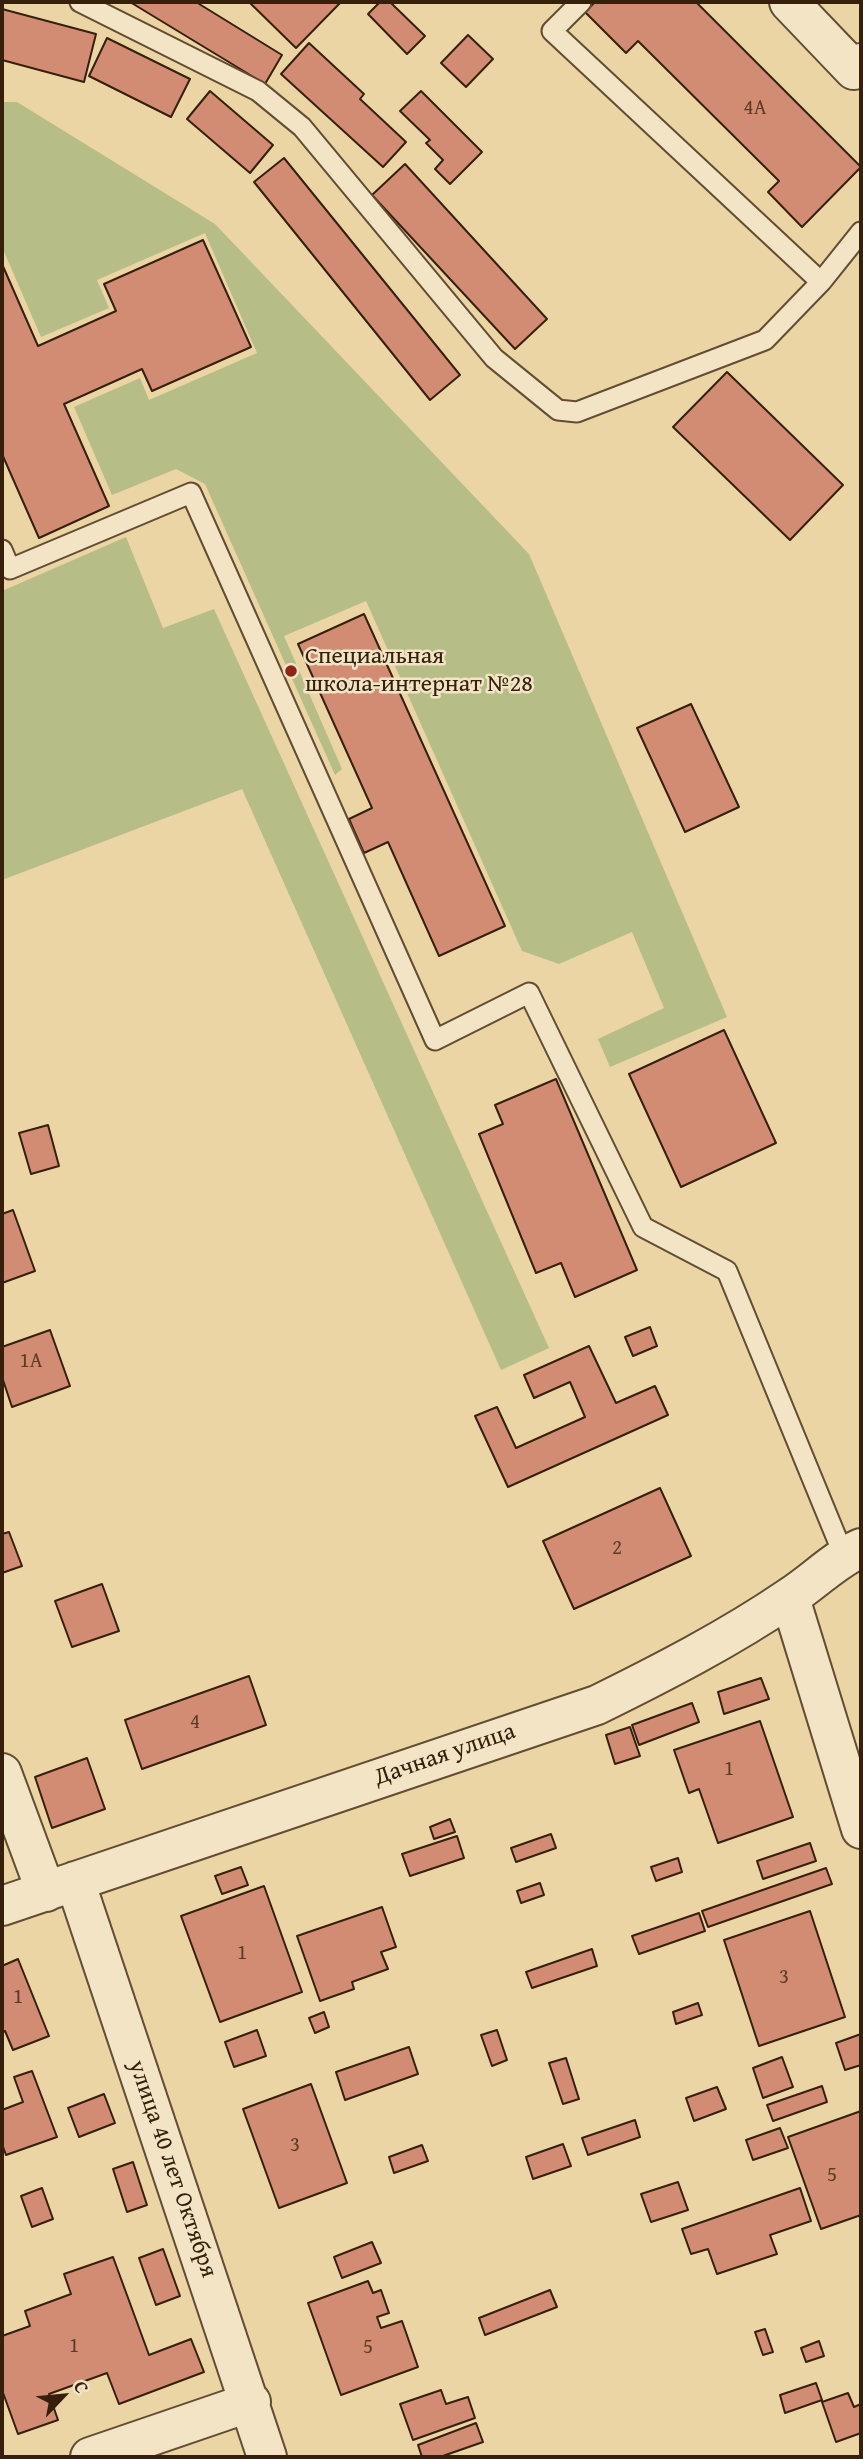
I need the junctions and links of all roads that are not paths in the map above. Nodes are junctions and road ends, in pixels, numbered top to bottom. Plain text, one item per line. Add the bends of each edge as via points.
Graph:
1 (80, 2) edge
2 (581, 2) edge
3 (789, 2) edge
4 (859, 70) edge
5 (861, 232) edge
6 (821, 282) junction
7 (2, 550) edge
8 (853, 1552) edge
9 (790, 1598) junction
10 (2, 1773) edge
11 (861, 1829) edge
12 (60, 1886) junction
13 (2, 1906) edge
14 (251, 2402) junction
15 (90, 2457) edge
16 (267, 2457) edge

1 - 6 lane via 258,91 302,127 494,358 558,410 577,412 765,340
2 - 6 lane via 552,31
3 - 4 street
5 - 6 lane
7 - 8 lane via 10,569 191,493 435,1040 529,993 643,1227 727,1270
8 - 9 street, Дачная улица
9 - 11 street
9 - 12 street, Дачная улица via 597,1705
10 - 12 street, улица 40 лет Октября
12 - 13 street, Дачная улица
12 - 14 street, улица 40 лет Октября
14 - 15 street
14 - 16 street, улица 40 лет Октября

